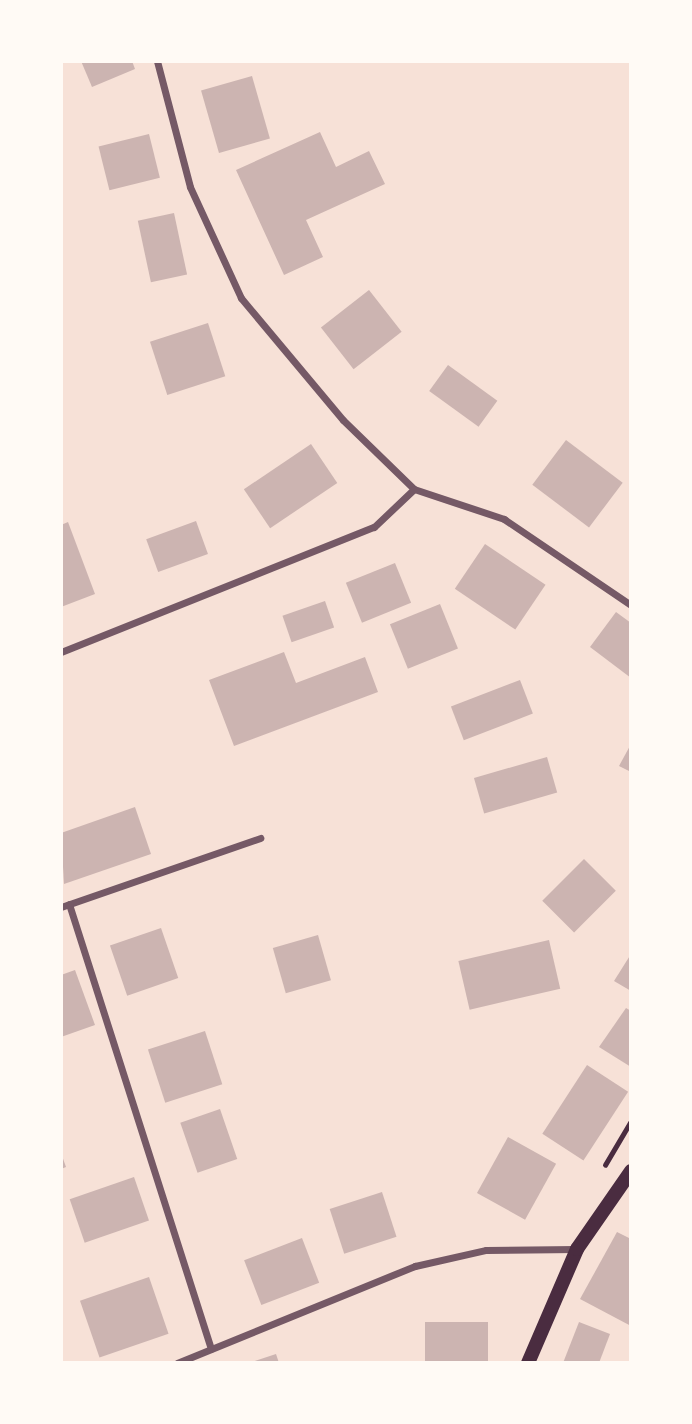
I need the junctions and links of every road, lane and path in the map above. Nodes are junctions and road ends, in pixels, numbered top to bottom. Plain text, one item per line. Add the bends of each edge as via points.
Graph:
1 (157, 61) edge
2 (414, 489) junction
3 (631, 605) edge
4 (61, 652) edge
5 (260, 838) dead end
6 (65, 905) edge
7 (631, 1171) edge
8 (577, 1249) junction
9 (211, 1349) junction
10 (177, 1363) edge
11 (528, 1363) edge

1 - 2 street via 190,187 241,298 343,420
2 - 3 street via 504,519
2 - 4 street via 374,527
5 - 6 street
6 - 9 street
7 - 8 main road
8 - 9 street via 486,1250 415,1266
8 - 11 main road
9 - 10 street

